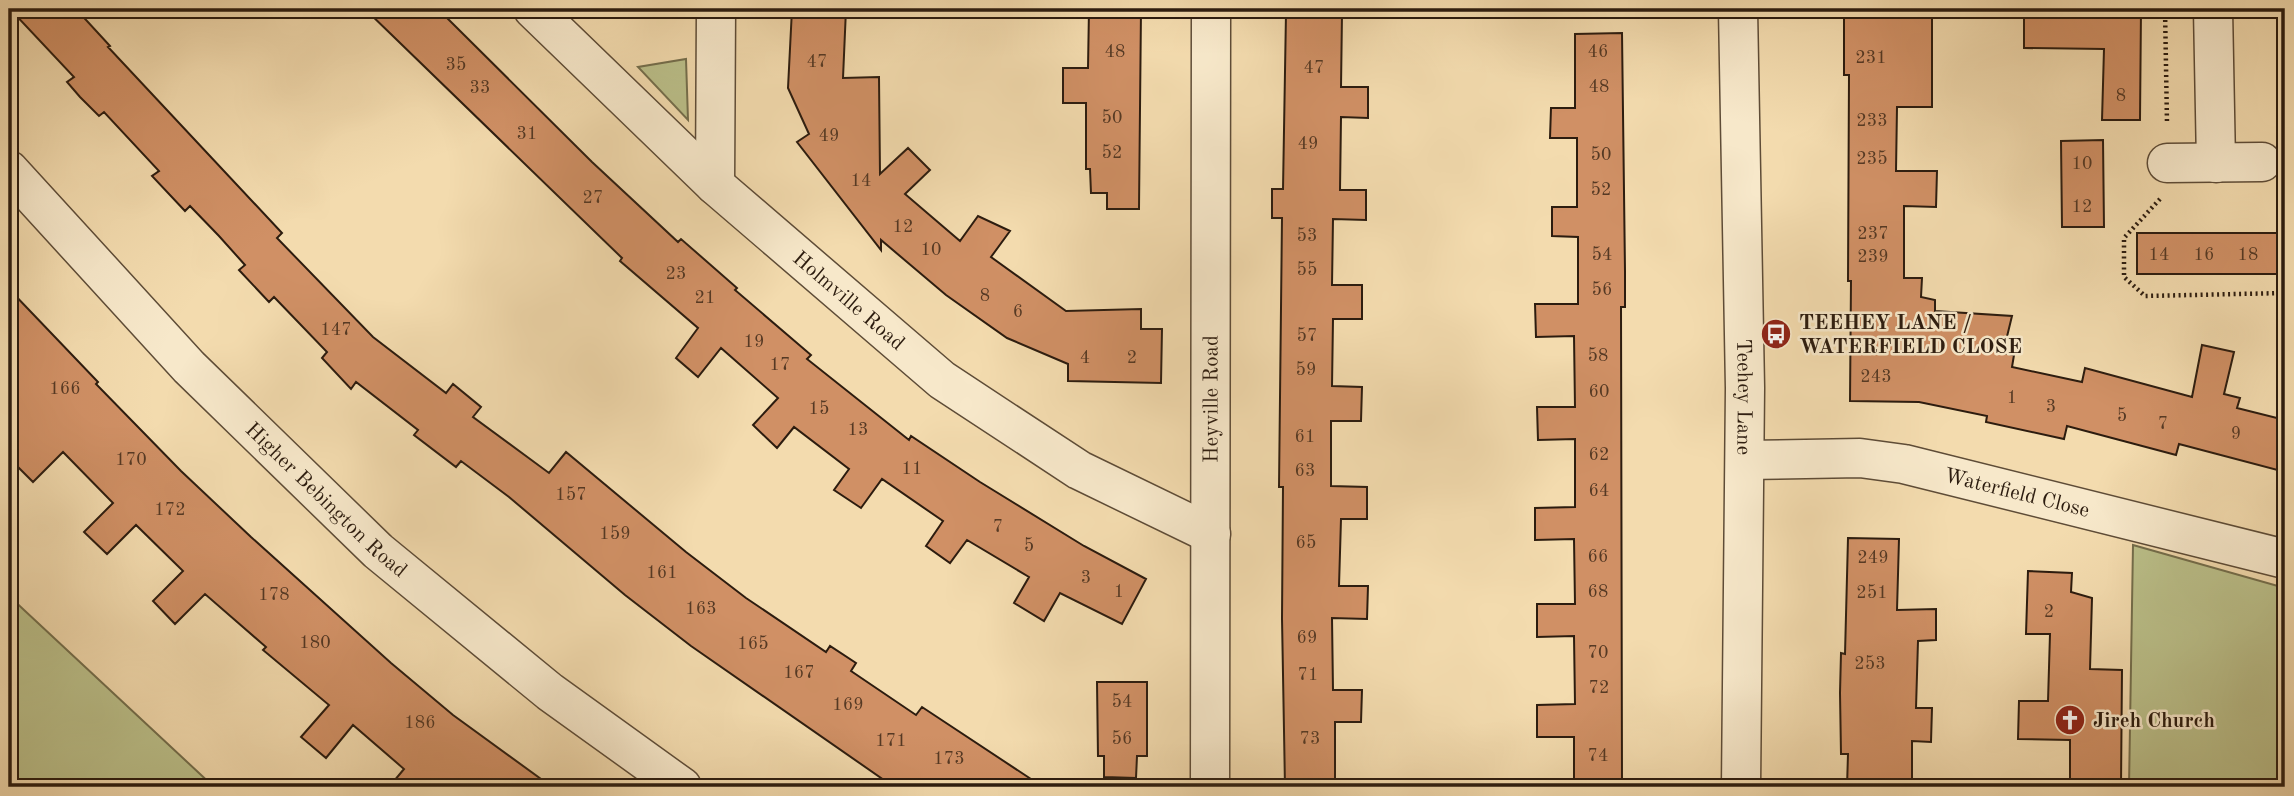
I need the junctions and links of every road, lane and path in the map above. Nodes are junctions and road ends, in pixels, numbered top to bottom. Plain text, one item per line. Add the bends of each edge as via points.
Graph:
1 (533, 9) edge
2 (716, 9) edge
3 (1211, 9) edge
4 (1738, 9) edge
5 (2213, 9) edge
6 (2262, 162) dead end
7 (2167, 163) dead end
8 (2216, 163) junction
9 (9, 170) edge
10 (715, 185) junction
11 (1745, 460) junction
12 (1211, 534) junction
13 (2285, 559) edge
14 (682, 787) edge
15 (1210, 787) edge
16 (1741, 787) edge

1 - 10 street, Holmville Road
2 - 10 street
3 - 12 street, Heyville Road
4 - 11 street, Teehey Lane
5 - 8 street
6 - 8 street
7 - 8 street
9 - 14 street, Higher Bebington Road via 189,367 378,551 550,692
10 - 12 street, Holmville Road via 942,380 1079,470
11 - 13 street, Waterfield Close via 1860,458 1904,464
11 - 16 street, Teehey Lane
12 - 15 street, Heyville Road

